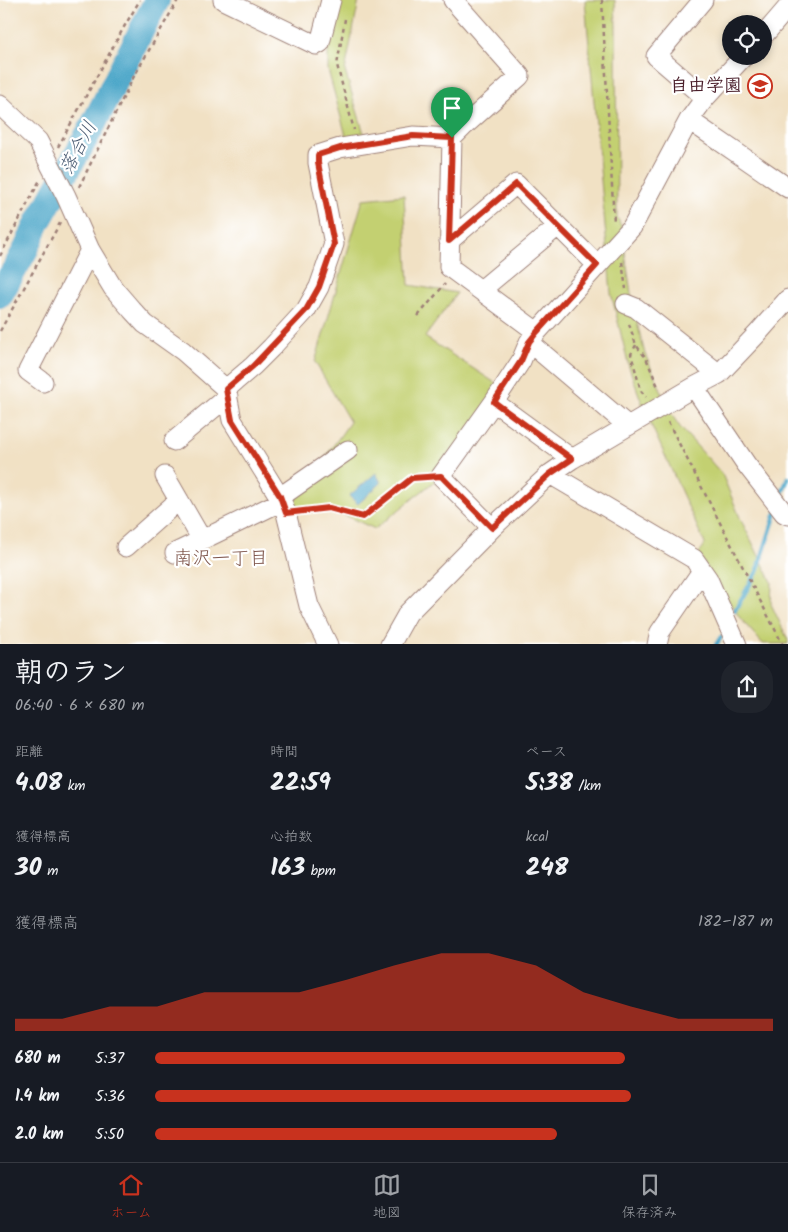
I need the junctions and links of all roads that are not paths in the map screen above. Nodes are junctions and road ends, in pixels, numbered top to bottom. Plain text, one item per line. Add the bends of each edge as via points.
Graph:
1 (331, 0) edge
2 (453, 0) edge
3 (703, 0) edge
4 (232, 2) edge
5 (788, 7) edge
6 (772, 26) edge
7 (736, 65) edge
8 (705, 98) junction
9 (0, 105) edge
10 (689, 120) junction
11 (452, 138) junction
12 (788, 188) edge
13 (558, 226) junction
14 (449, 241) junction
15 (90, 250) junction
16 (597, 265) junction
17 (482, 290) junction
18 (788, 299) edge
19 (626, 304) dead end
20 (533, 337) junction
21 (719, 374) junction
22 (43, 382) dead end
23 (694, 387) junction
24 (227, 392) junction
25 (494, 402) junction
26 (628, 426) junction
27 (174, 441) dead end
28 (348, 450) dead end
29 (572, 459) junction
30 (550, 474) junction
31 (165, 476) dead end
32 (178, 500) junction
33 (282, 503) junction
34 (786, 514) edge
35 (492, 528) junction
36 (202, 540) junction
37 (126, 547) dead end
38 (175, 553) dead end
39 (702, 571) junction
40 (328, 644) edge
41 (390, 644) edge
42 (657, 644) edge
43 (737, 644) edge

1 - 4 street via 320,43 316,45
2 - 11 street via 520,76
3 - 8 street via 656,56
5 - 6 street
7 - 8 street
8 - 10 street
9 - 15 street via 38,141
10 - 12 street
10 - 16 street via 632,227
11 - 14 street
11 - 24 street via 413,136 340,148 318,155 334,244 319,287 306,310
13 - 14 street via 516,184
13 - 16 street
13 - 17 street
14 - 17 street via 449,267
15 - 22 street via 28,371
15 - 24 street via 113,288 138,317 183,351
16 - 20 street
17 - 20 street
18 - 21 street
19 - 21 street via 636,308
20 - 25 street
20 - 26 street
21 - 23 street
23 - 26 street
23 - 34 street via 746,464
24 - 27 street
24 - 33 street via 232,420
25 - 29 street
25 - 35 street via 441,476
26 - 29 street
28 - 33 street
29 - 30 street
30 - 35 street
30 - 39 street via 694,559
31 - 32 street
32 - 36 street
32 - 37 street
33 - 36 street
33 - 40 street via 309,606
35 - 41 street via 408,613
36 - 38 street
39 - 42 street via 660,632
39 - 43 street

